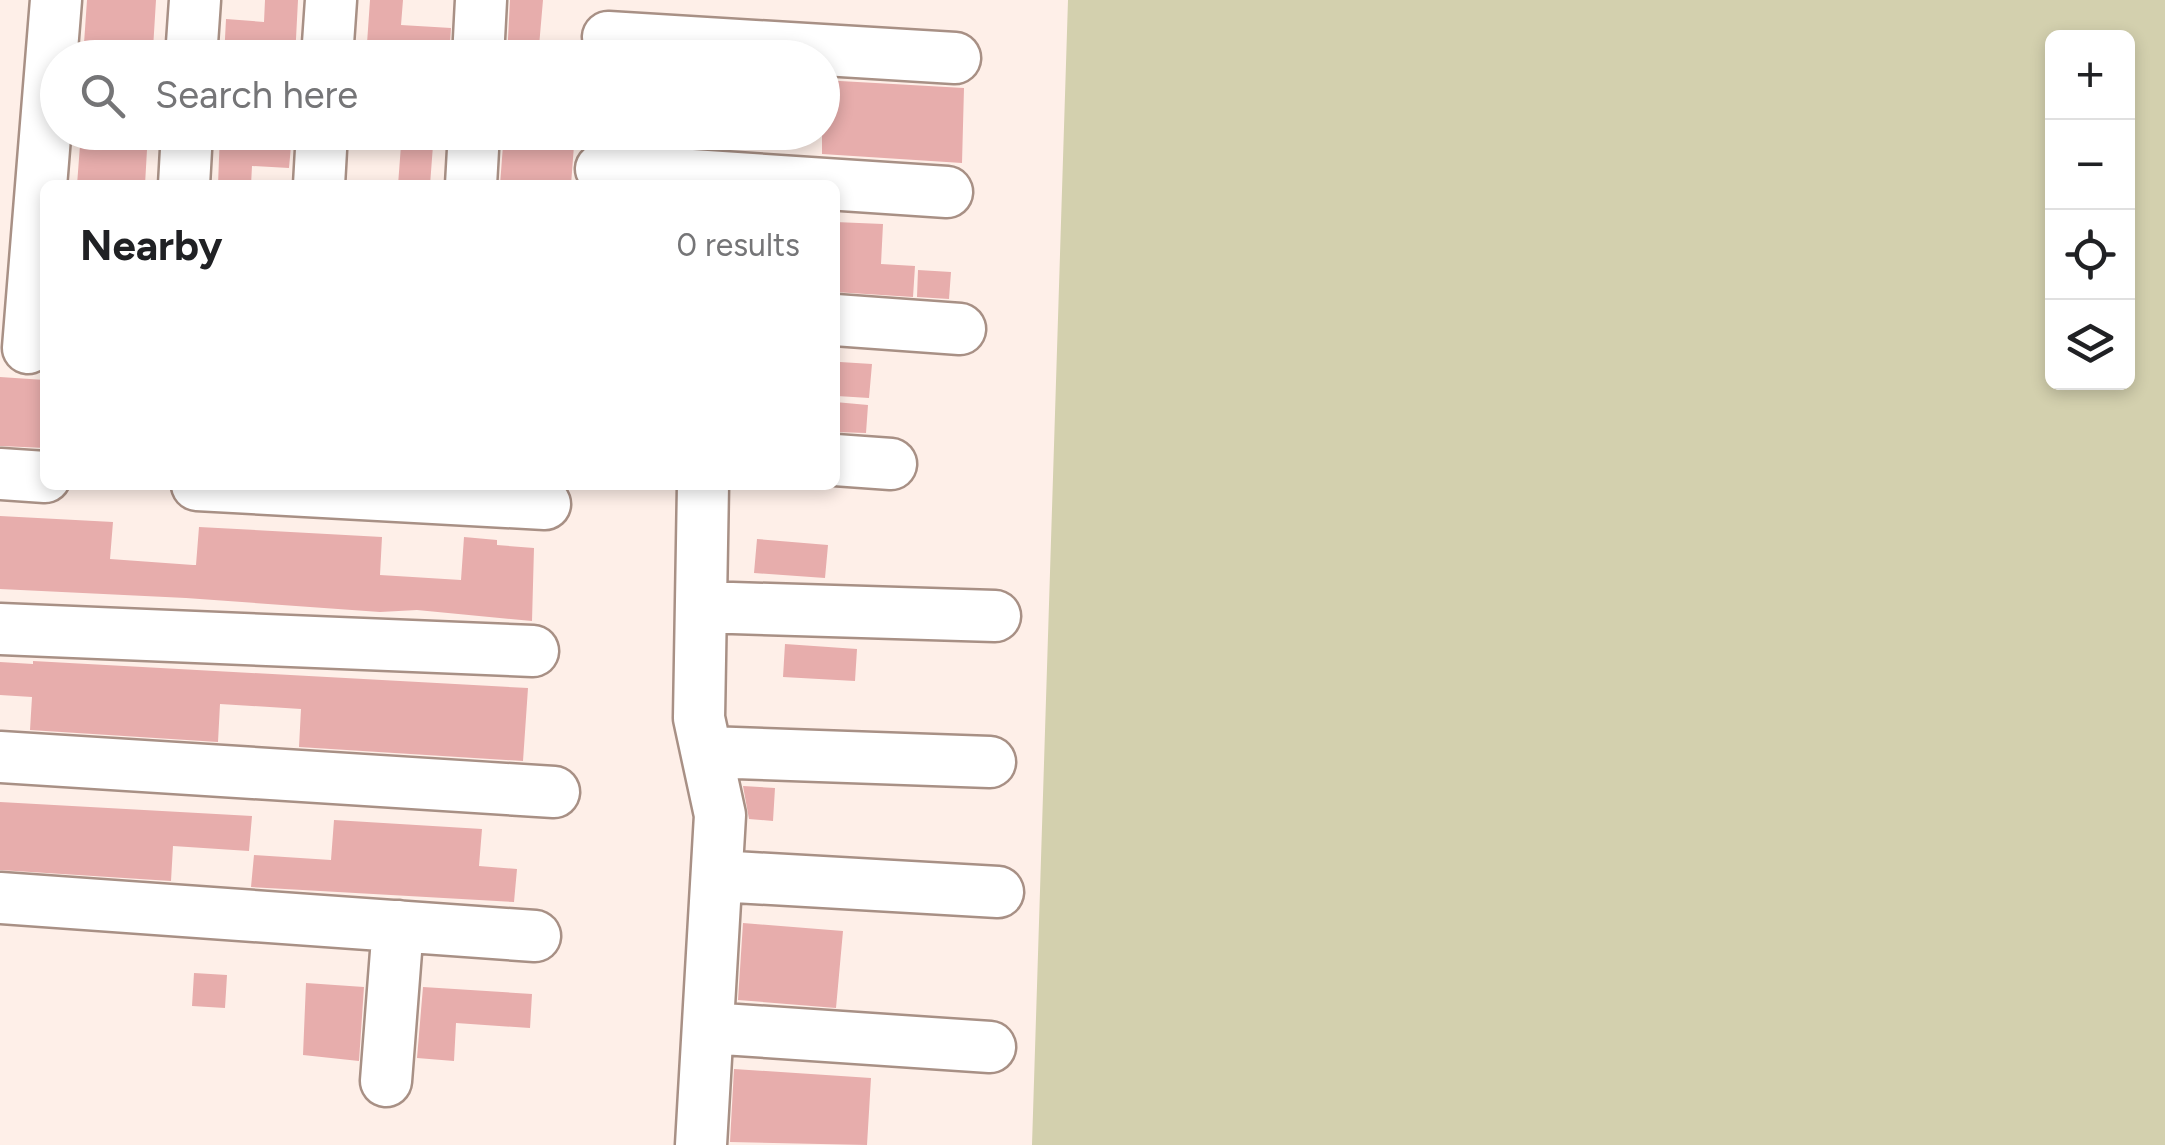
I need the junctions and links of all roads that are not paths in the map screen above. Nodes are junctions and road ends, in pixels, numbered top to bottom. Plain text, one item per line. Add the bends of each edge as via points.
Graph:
1 (56, 0) edge
2 (195, 0) edge
3 (331, 0) edge
4 (481, 0) edge
5 (609, 32) edge
6 (49, 40) edge
7 (192, 40) edge
8 (328, 40) edge
9 (479, 40) edge
10 (715, 40) edge
11 (840, 49) edge
12 (955, 58) dead end
13 (40, 88) edge
14 (186, 150) edge
15 (321, 150) edge
16 (473, 150) edge
17 (601, 162) edge
18 (184, 180) edge
19 (319, 180) edge
20 (471, 180) edge
21 (809, 180) edge
22 (840, 183) edge
23 (947, 192) dead end
24 (20, 198) edge
25 (840, 320) edge
26 (960, 329) dead end
27 (24, 348) edge
28 (840, 460) edge
29 (891, 464) dead end
30 (0, 474) edge
31 (40, 477) edge
32 (288, 490) edge
33 (703, 490) edge
34 (544, 504) dead end
35 (701, 608) junction
36 (995, 616) dead end
37 (0, 629) edge
38 (533, 651) dead end
39 (707, 752) junction
40 (0, 757) edge
41 (990, 762) dead end
42 (554, 792) dead end
43 (717, 876) junction
44 (998, 892) dead end
45 (0, 898) edge
46 (398, 926) junction
47 (535, 936) dead end
48 (708, 1028) junction
49 (990, 1047) dead end
50 (386, 1081) dead end
51 (701, 1145) edge

1 - 6 street
2 - 7 street
3 - 8 street
4 - 9 street
5 - 10 street
11 - 12 street
13 - 24 street
14 - 18 street
15 - 19 street
16 - 20 street
17 - 21 street
22 - 23 street
24 - 27 street
25 - 26 street
28 - 29 street
30 - 31 street
32 - 34 street
33 - 35 street
35 - 36 street
35 - 39 street via 699,718
37 - 38 street
39 - 41 street
39 - 43 street via 720,814
40 - 42 street
43 - 44 street
43 - 48 street
45 - 46 street
46 - 47 street
46 - 50 street
48 - 49 street
48 - 51 street

